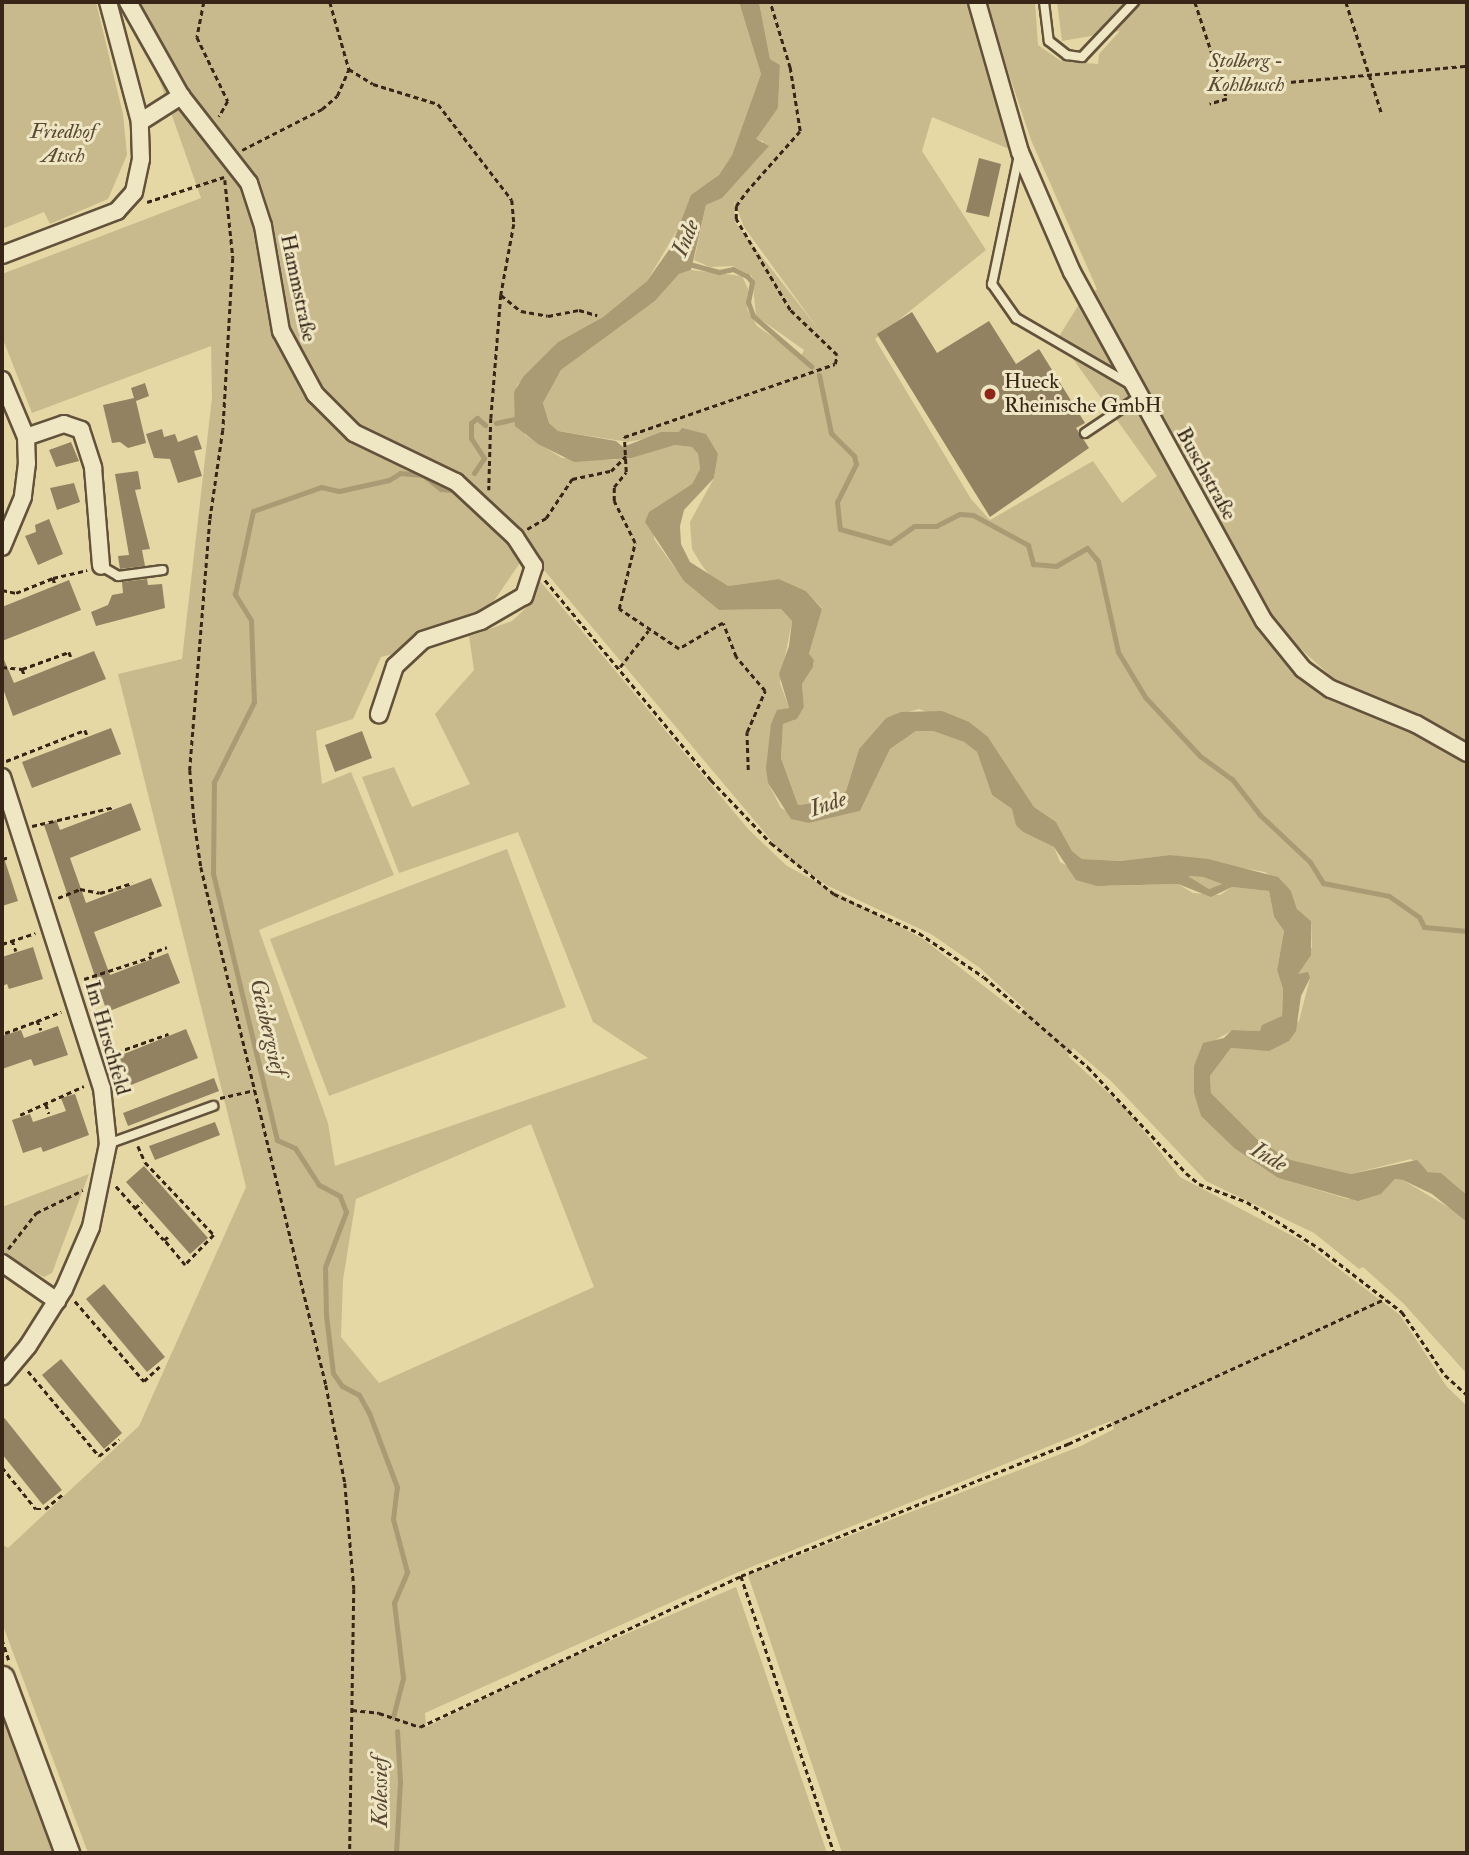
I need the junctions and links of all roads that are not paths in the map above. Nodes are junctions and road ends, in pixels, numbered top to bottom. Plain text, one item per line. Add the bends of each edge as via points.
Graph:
1 (108, 2) edge
2 (128, 2) edge
3 (977, 2) edge
4 (1044, 2) edge
5 (1134, 2) edge
6 (181, 96) junction
7 (140, 121) junction
8 (1020, 152) junction
9 (2, 255) edge
10 (2, 380) edge
11 (1138, 397) junction
12 (1085, 433) dead end
13 (26, 437) junction
14 (2, 547) edge
15 (101, 566) joint
16 (163, 570) dead end
17 (379, 714) dead end
18 (1467, 753) edge
19 (2, 777) edge
20 (213, 1106) road end
21 (108, 1144) junction
22 (2, 1259) edge
23 (61, 1295) junction
24 (2, 1377) edge
25 (2, 1678) edge
26 (67, 1853) edge

1 - 7 street
2 - 6 street, Hammstraße
3 - 8 street, Buschstraße
4 - 5 lane via 1049,41 1067,55 1082,57
6 - 7 street
6 - 17 street, Hammstraße via 212,131 226,161 249,183 263,226 287,349 315,394 354,433 441,472 488,507 534,566 524,596 481,621 424,640 395,666
7 - 9 street via 141,159 134,192 117,211
8 - 11 street, Buschstraße via 1072,272
8 - 11 lane via 992,284 1016,318
10 - 13 street
11 - 12 lane
11 - 18 street, Buschstraße via 1265,621 1303,669 1331,689 1416,724
13 - 14 street via 23,497
13 - 15 street via 64,424 81,430 93,468
15 - 16 lane via 118,576
19 - 21 street, Im Hirschfeld via 100,1080
20 - 21 lane
21 - 23 street, Im Hirschfeld via 91,1227
22 - 23 street
23 - 24 street, Im Hirschfeld
25 - 26 main road

